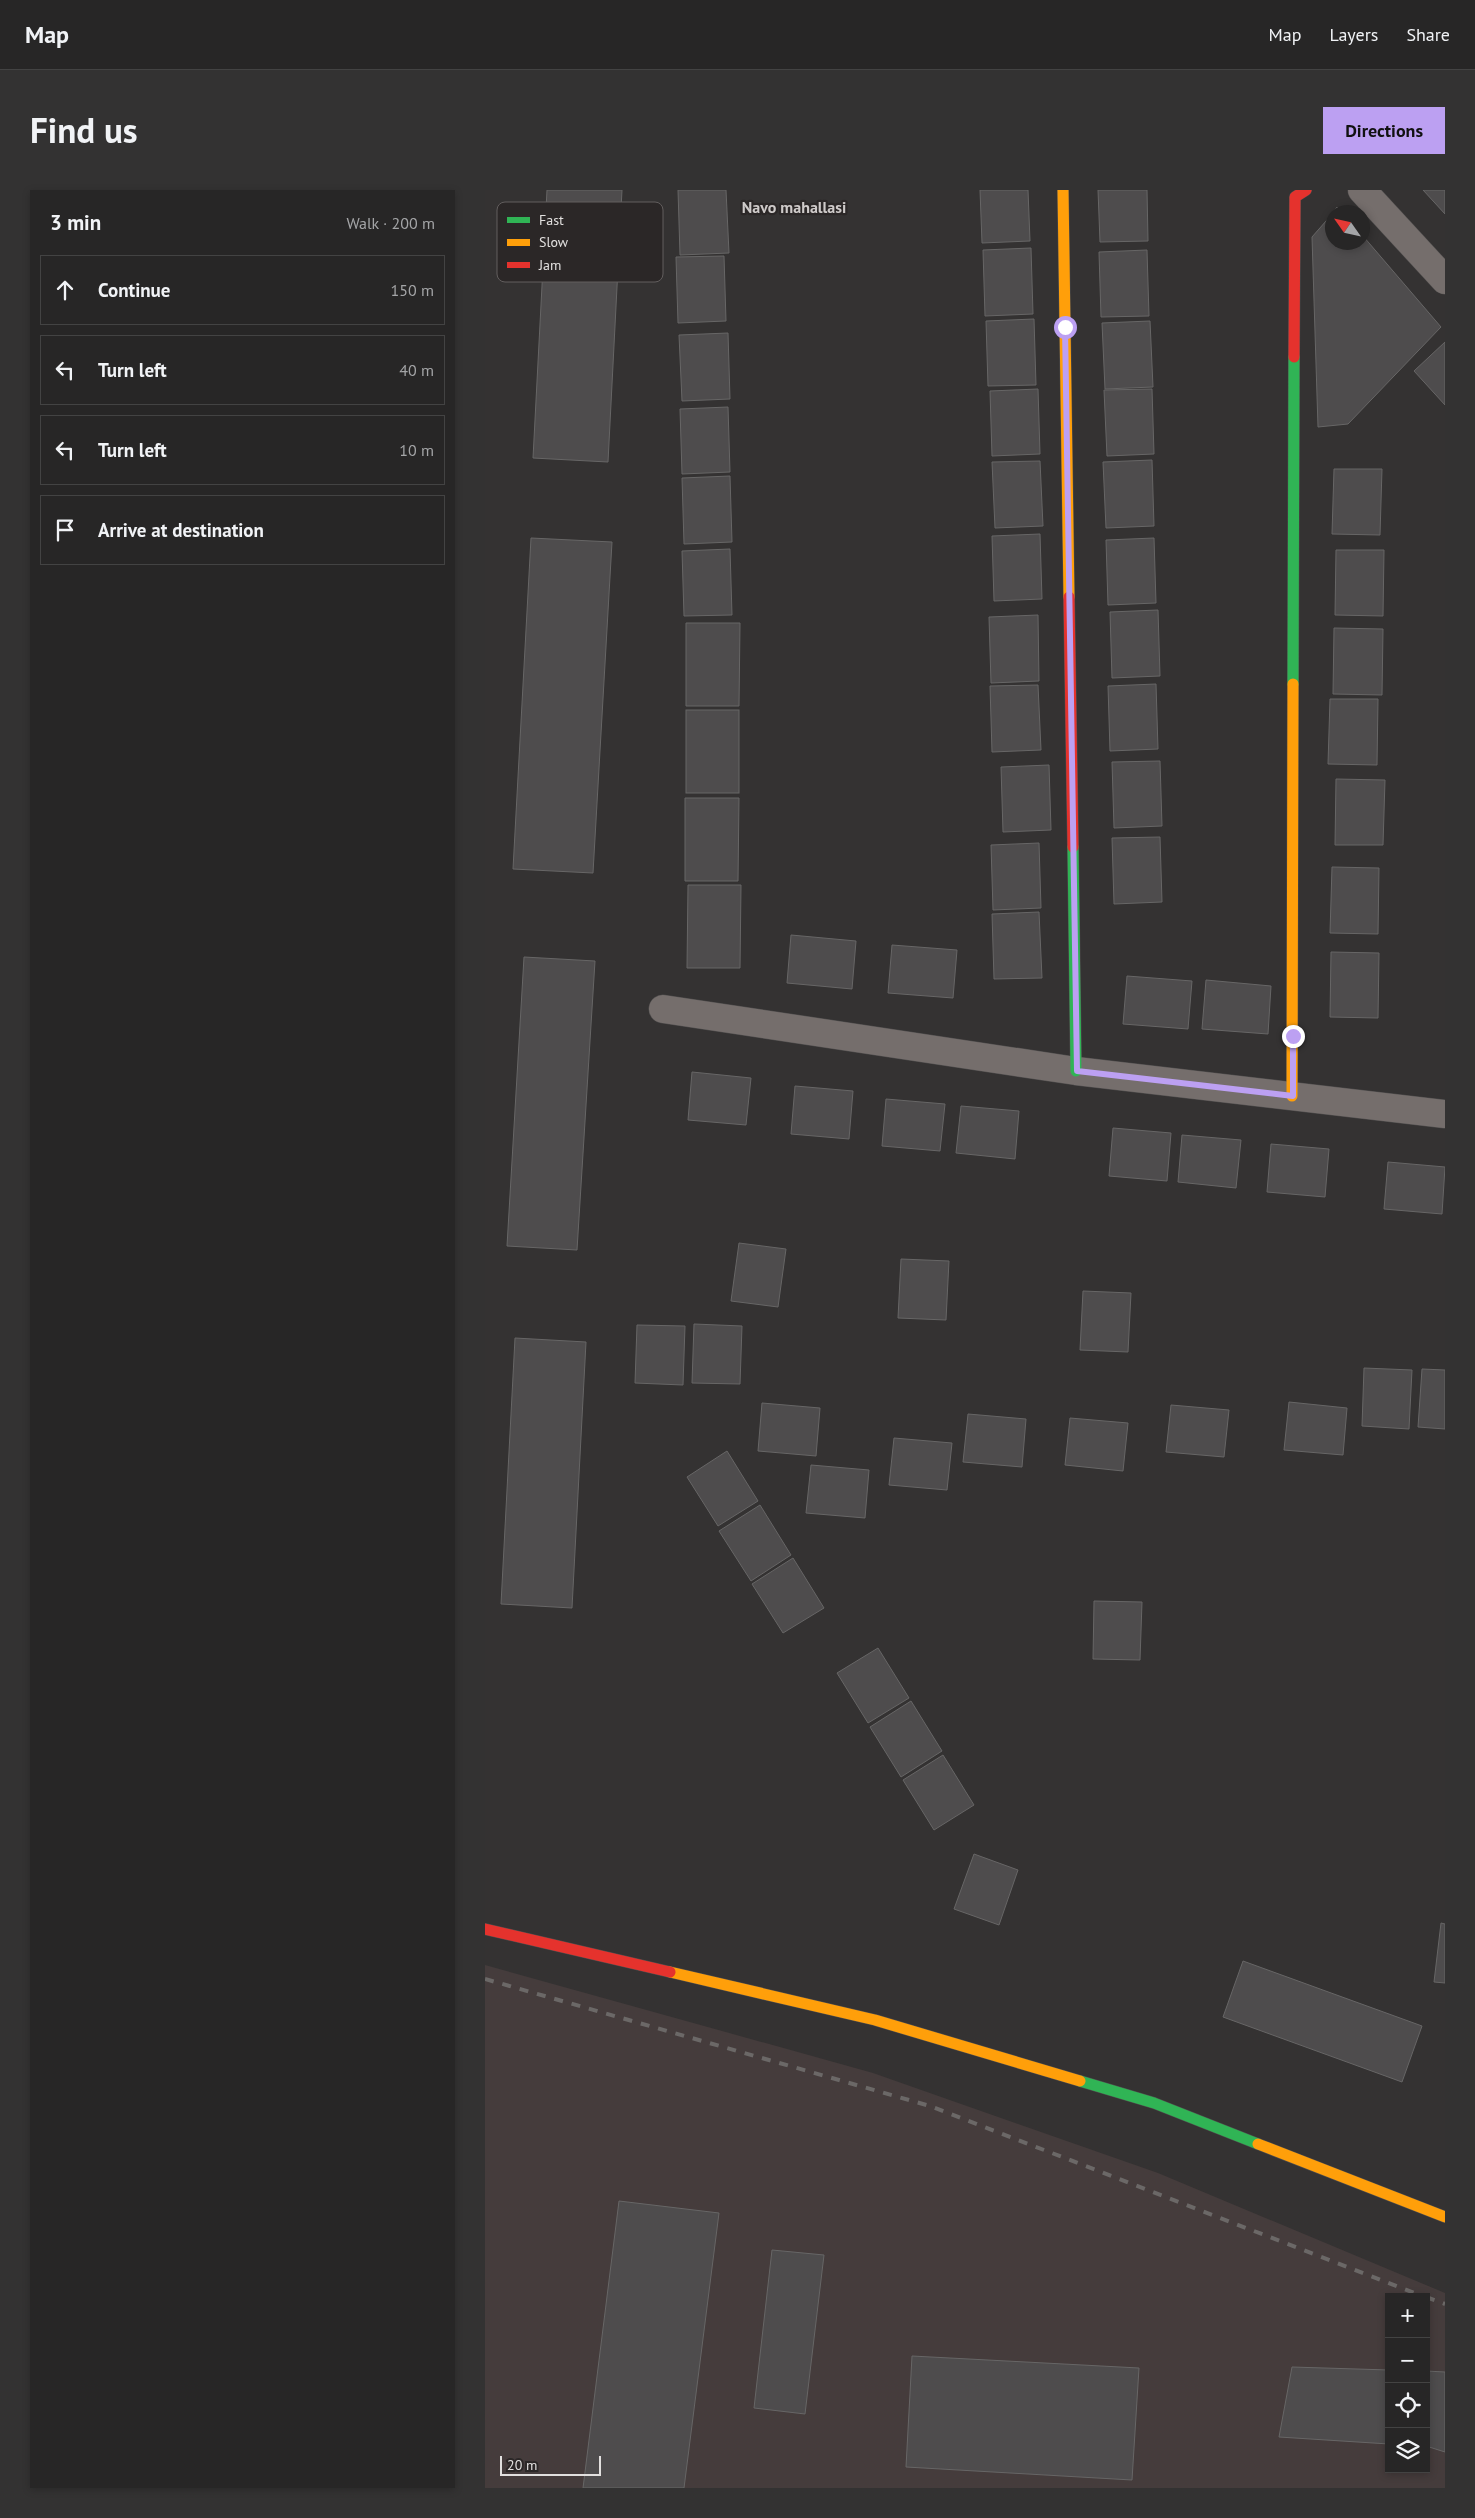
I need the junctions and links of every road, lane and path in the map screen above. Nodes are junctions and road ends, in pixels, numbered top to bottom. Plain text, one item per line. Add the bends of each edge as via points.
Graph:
1 (1063, 190) edge
2 (1306, 190) edge
3 (1362, 190) edge
4 (1445, 280) edge
5 (663, 1009) dead end
6 (1077, 1071) junction
7 (1293, 1096) junction
8 (1445, 1114) edge
9 (485, 1929) edge
10 (1445, 2217) edge

1 - 6 street
2 - 7 street via 1295,197
3 - 4 street
5 - 6 street
6 - 7 street
7 - 8 street
9 - 10 street via 875,2020 1154,2103

